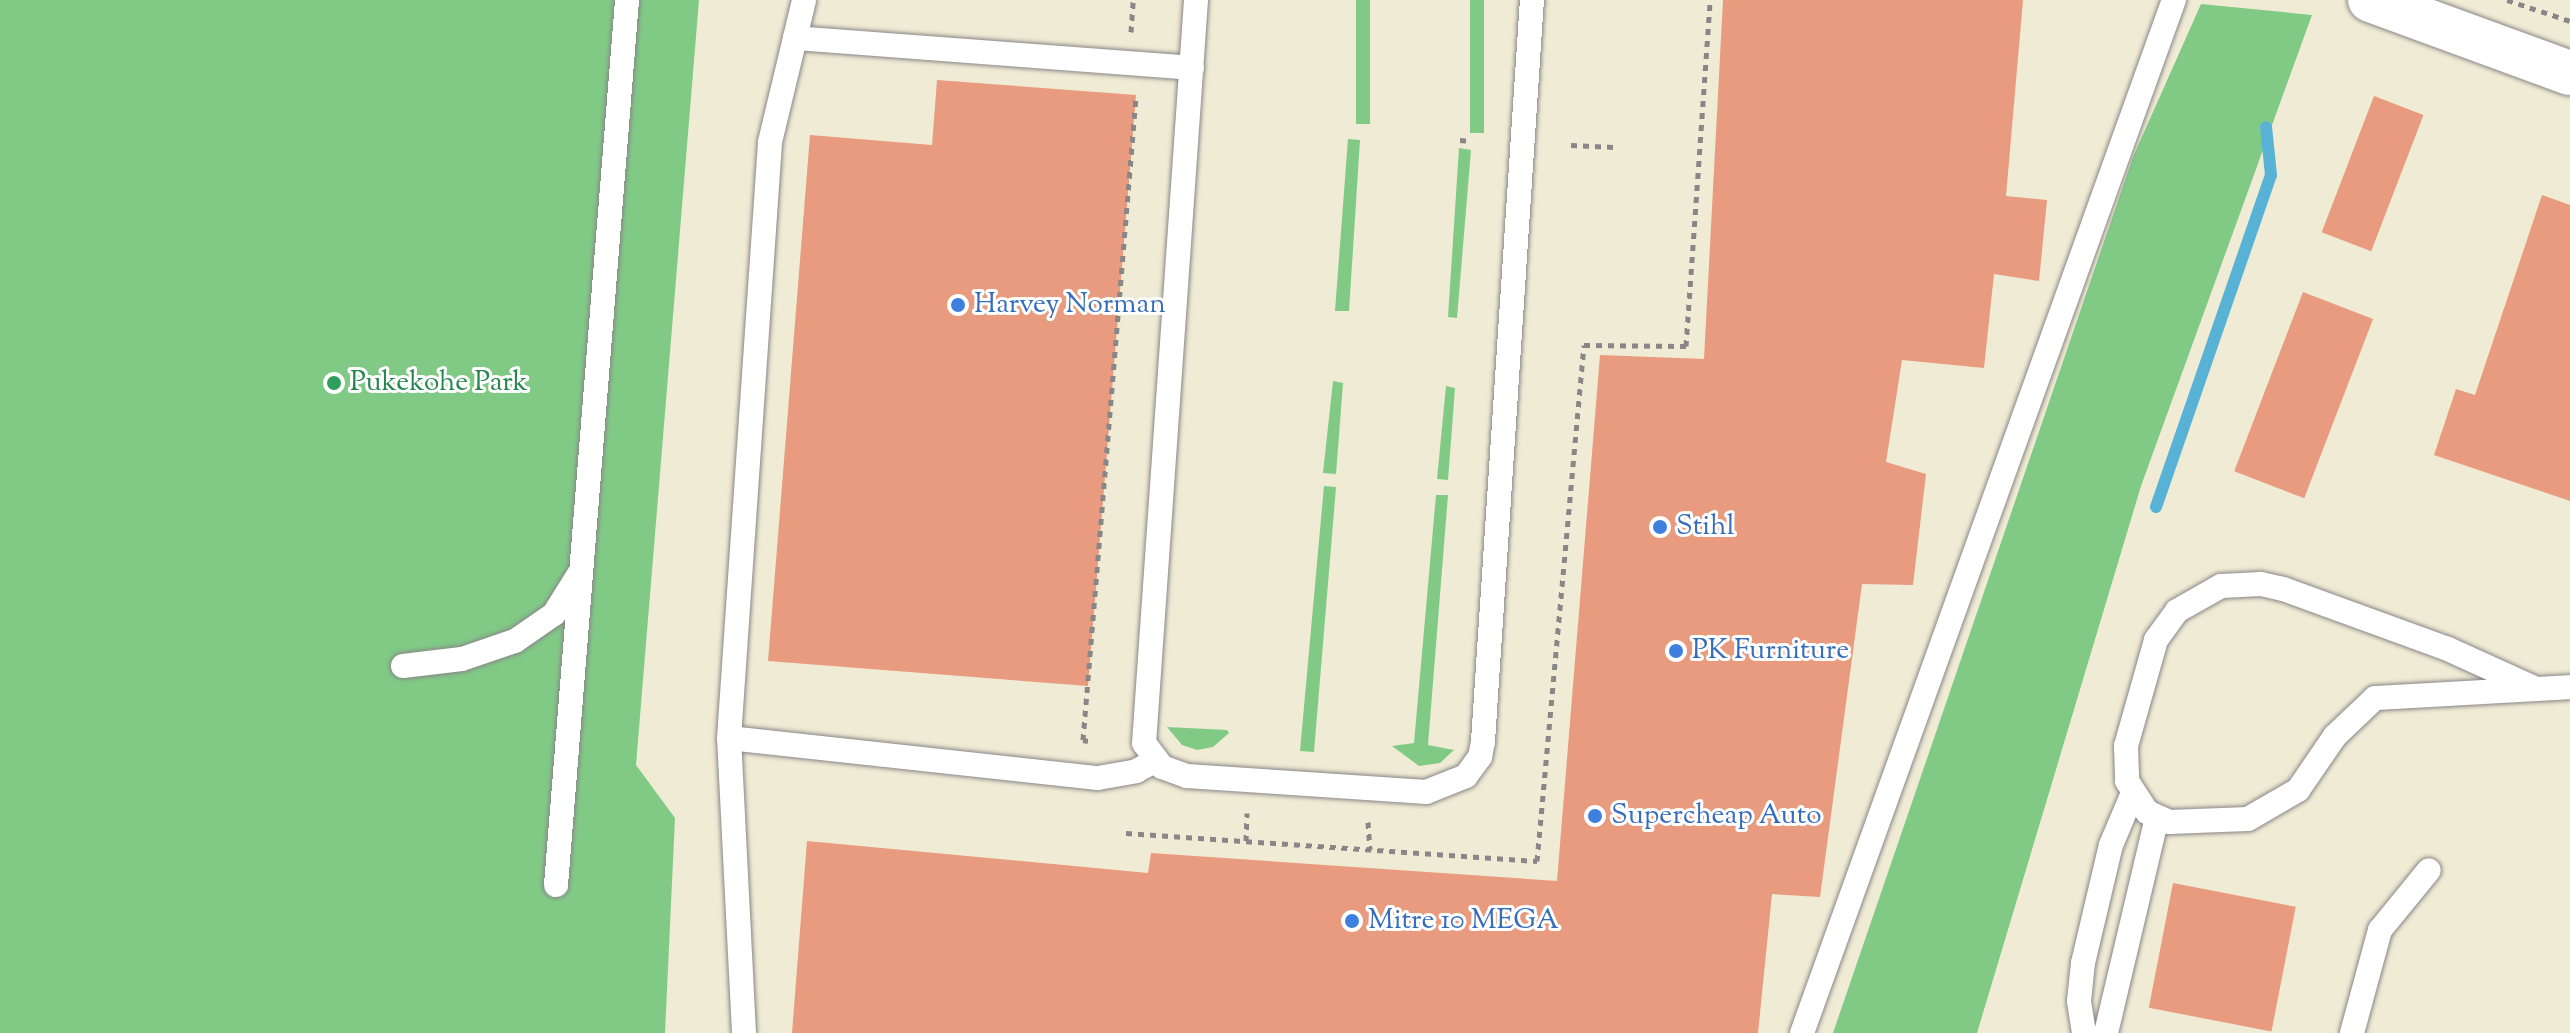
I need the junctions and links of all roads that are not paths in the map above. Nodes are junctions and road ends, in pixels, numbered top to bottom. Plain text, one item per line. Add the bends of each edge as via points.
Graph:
1 (627, 0) edge
2 (804, 0) edge
3 (1196, 0) edge
4 (1532, 0) edge
5 (2174, 0) edge
6 (2370, 0) edge
7 (795, 38) junction
8 (1192, 68) junction
9 (2570, 73) edge
10 (581, 571) junction
11 (403, 666) dead end
12 (2570, 687) edge
13 (2534, 688) junction
14 (729, 738) junction
15 (1155, 761) junction
16 (2133, 793) junction
17 (2157, 818) junction
18 (2429, 870) dead end
19 (556, 885) dead end
20 (744, 1033) edge
21 (1802, 1033) edge
22 (2084, 1033) edge
23 (2106, 1033) edge
24 (2352, 1033) edge

1 - 10 lane
2 - 7 lane
3 - 8 lane
4 - 15 lane via 1480,757 1466,776 1426,792 1187,776
5 - 21 lane
6 - 9 street
7 - 8 lane
7 - 14 lane via 770,142
8 - 15 lane via 1142,728
10 - 11 lane via 554,614 515,641 462,659
10 - 19 lane
12 - 13 lane
13 - 16 lane via 2448,649 2283,589 2221,586 2177,611 2156,640 2126,746 2127,781
13 - 17 lane via 2375,698 2343,726 2298,790 2269,811 2248,819 2184,824
14 - 15 lane via 1098,778 1136,771
14 - 20 lane
16 - 17 lane
16 - 22 lane via 2111,845 2083,963 2079,1001
17 - 23 lane
18 - 24 lane via 2380,930

